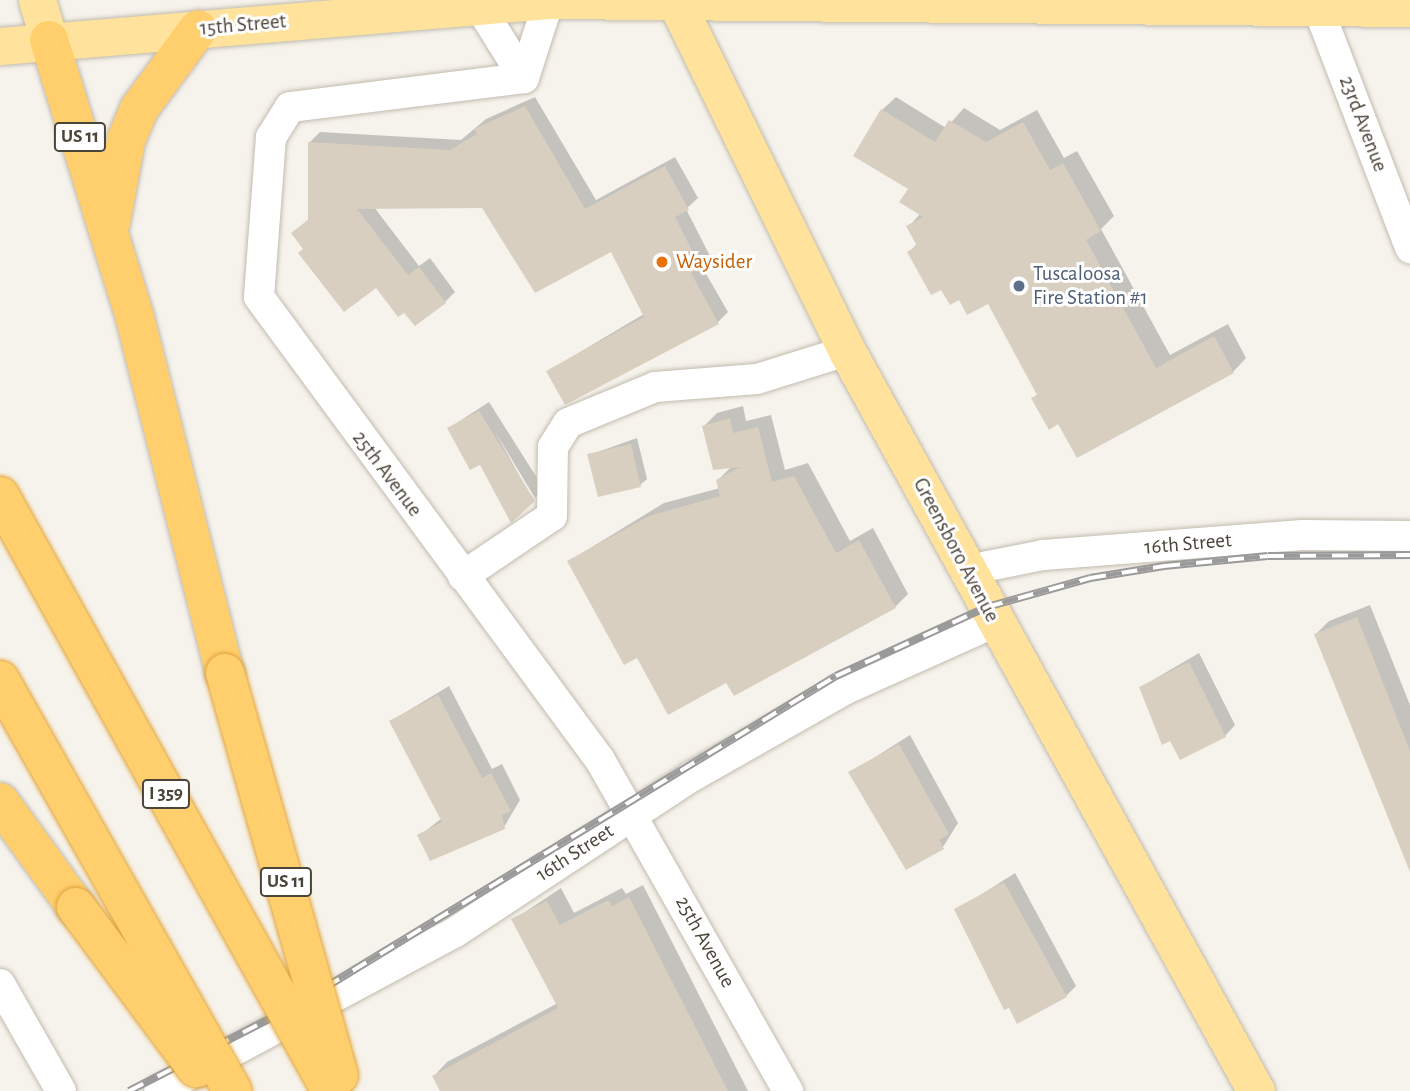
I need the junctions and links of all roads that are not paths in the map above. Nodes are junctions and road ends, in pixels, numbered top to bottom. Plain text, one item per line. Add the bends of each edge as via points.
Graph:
1 (37, 0) edge
2 (550, 0) edge
3 (675, 0) edge
4 (478, 4) junction
5 (1317, 4) edge
6 (1410, 8) edge
7 (198, 29) junction
8 (49, 40) junction
9 (0, 46) edge
10 (524, 78) junction
11 (109, 234) junction
12 (1410, 248) edge
13 (847, 351) junction
14 (0, 496) edge
15 (1410, 536) edge
16 (968, 570) junction
17 (463, 576) junction
18 (995, 622) junction
19 (0, 680) edge
20 (0, 802) edge
21 (634, 815) junction
22 (0, 984) edge
23 (61, 1091) edge
24 (159, 1091) edge
25 (214, 1091) edge
26 (233, 1091) edge
27 (331, 1091) edge
28 (343, 1091) edge
29 (788, 1091) edge
30 (1256, 1091) edge

1 - 8 main road, US 11
2 - 3 main road, 15th Street
2 - 4 main road, 15th Street
2 - 10 street
3 - 5 main road, 15th Street
3 - 13 main road, Greensboro Avenue
4 - 7 main road, 15th Street
4 - 10 street
5 - 6 main road, 15th Street
5 - 12 street, 23rd Avenue
7 - 8 main road, 15th Street
7 - 11 highway via 155,79 126,140
8 - 9 main road, 15th Street
8 - 11 highway, US 11
10 - 17 street, 25th Avenue via 324,99 290,107 271,137 259,297
11 - 28 highway, US 11, bridge via 225,673
13 - 16 main road, Greensboro Avenue
13 - 17 street via 757,379 655,387 568,423 553,447 552,516
14 - 27 highway, I 359, bridge
15 - 16 street, 16th Street via 1302,535 1043,555
16 - 18 main road, Greensboro Avenue
17 - 21 street, 25th Avenue
18 - 21 street, 16th Street via 844,690
18 - 30 main road, Greensboro Avenue
19 - 26 highway, bridge
20 - 25 highway, bridge
21 - 24 street, 16th Street via 454,933
21 - 29 street, 25th Avenue
22 - 23 street

